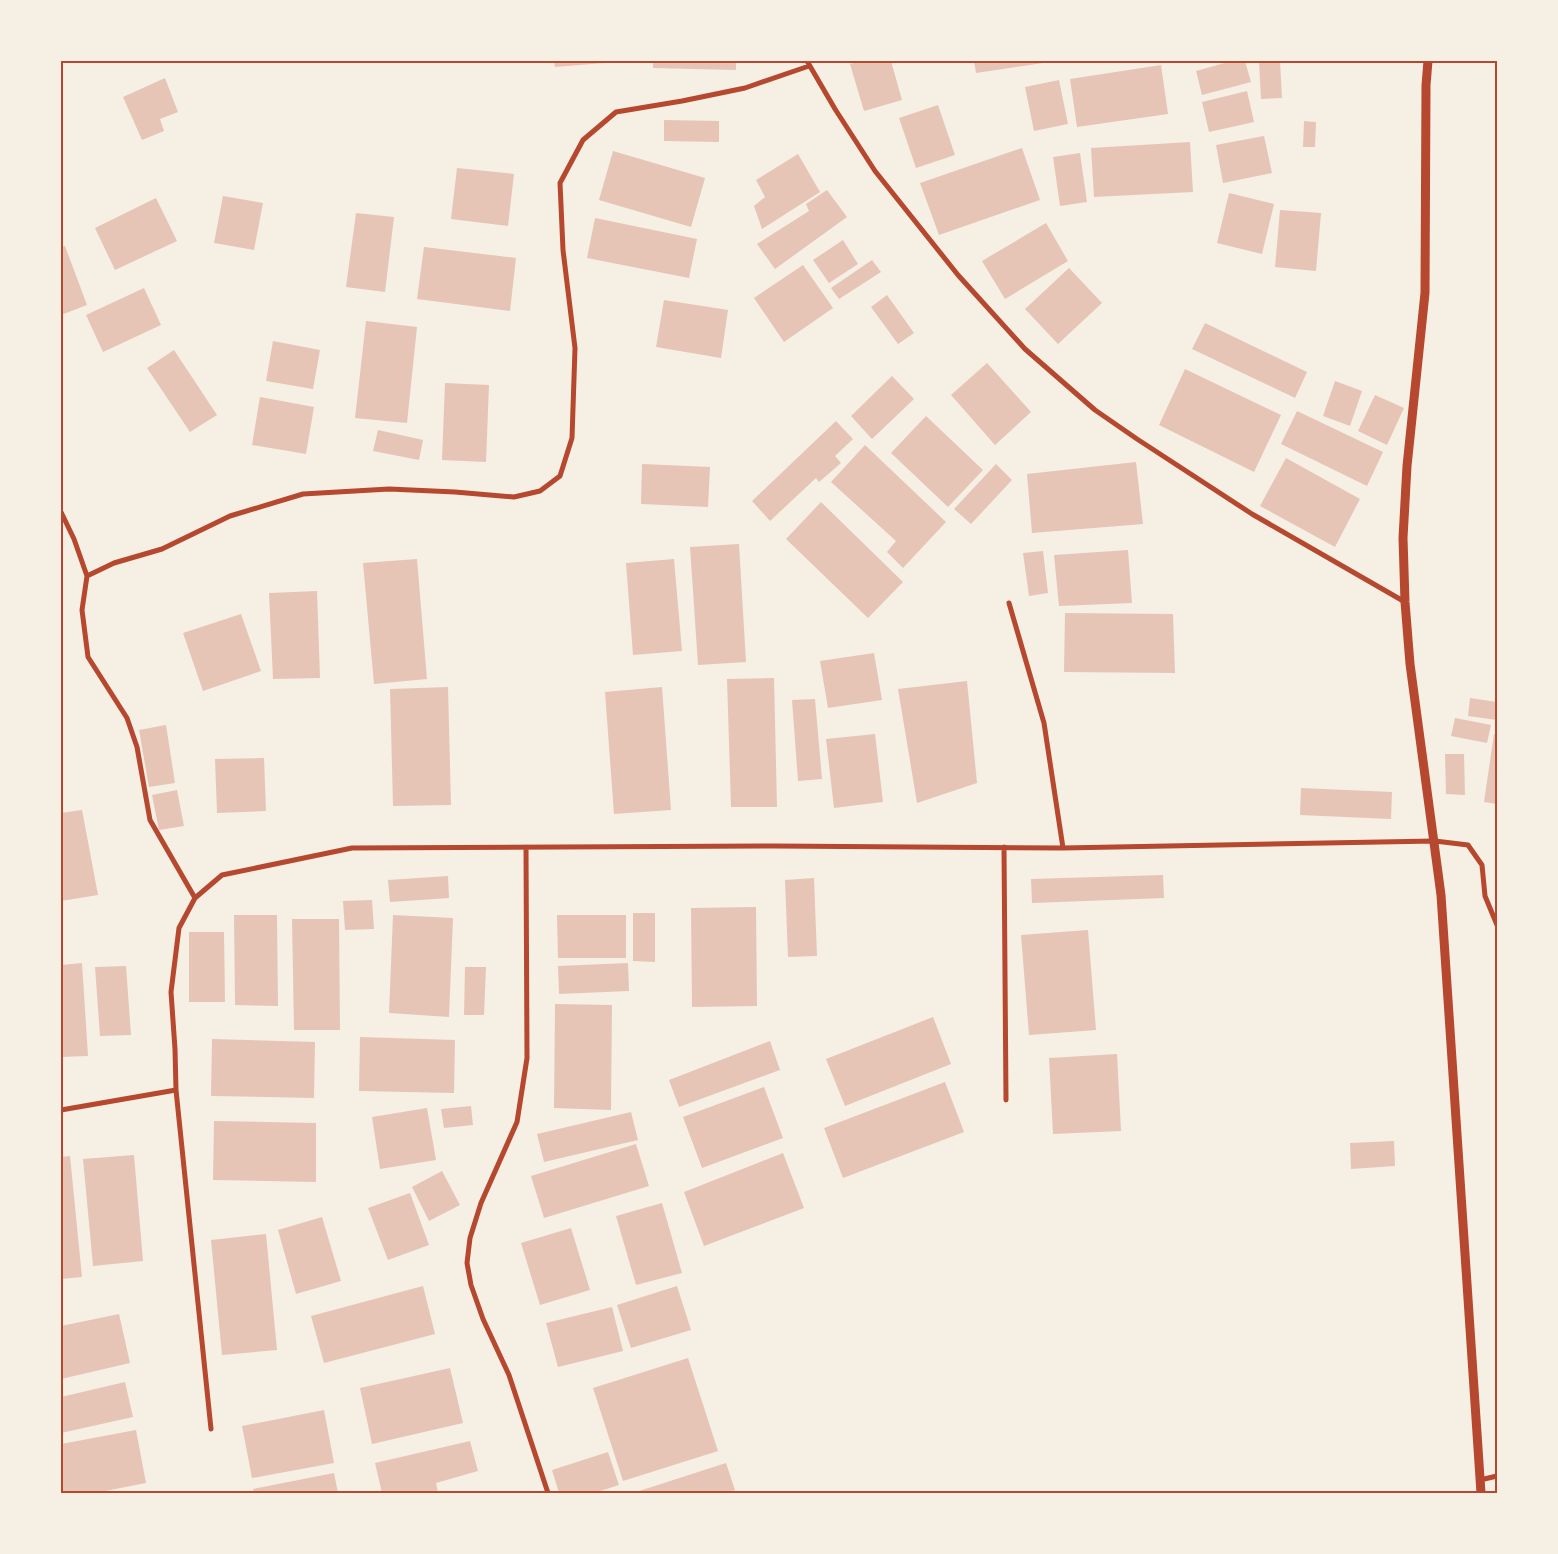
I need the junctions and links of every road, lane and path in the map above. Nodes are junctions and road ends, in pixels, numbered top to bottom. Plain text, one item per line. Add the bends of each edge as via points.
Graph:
1 (1428, 61) edge
2 (808, 63) edge
3 (61, 512) edge
4 (87, 576) junction
5 (1405, 602) junction
6 (1008, 603) dead end
7 (1435, 841) junction
8 (526, 847) junction
9 (1004, 847) junction
10 (1063, 848) junction
11 (195, 898) junction
12 (1497, 925) edge
13 (176, 1090) junction
14 (1006, 1100) dead end
15 (61, 1110) edge
16 (211, 1429) dead end
17 (1497, 1476) edge
18 (1480, 1480) junction
19 (548, 1493) edge
20 (1481, 1493) edge

1 - 5 street via 1425,293 1407,466 1403,538
2 - 4 street via 745,88 616,112 583,140 560,183 563,250 575,348 572,438 560,476 540,491 514,497 389,489 303,494 230,516 162,549 114,563
2 - 5 street via 875,171 958,275 1025,349 1095,410 1136,439 1252,514
3 - 4 street
4 - 11 street via 82,610 88,657 127,718 137,747 150,820
5 - 7 street via 1410,664
6 - 10 street via 1044,723
7 - 10 street
7 - 12 street via 1468,845 1482,865 1485,896
7 - 18 street via 1450,1005
8 - 9 street
8 - 11 street via 352,848 222,875
8 - 19 street via 527,1058 518,1122 481,1203 470,1238 467,1263 471,1285 509,1375
9 - 10 street
9 - 14 street
11 - 13 street via 179,928 171,992
13 - 15 street
13 - 16 street
17 - 18 street
18 - 20 street

